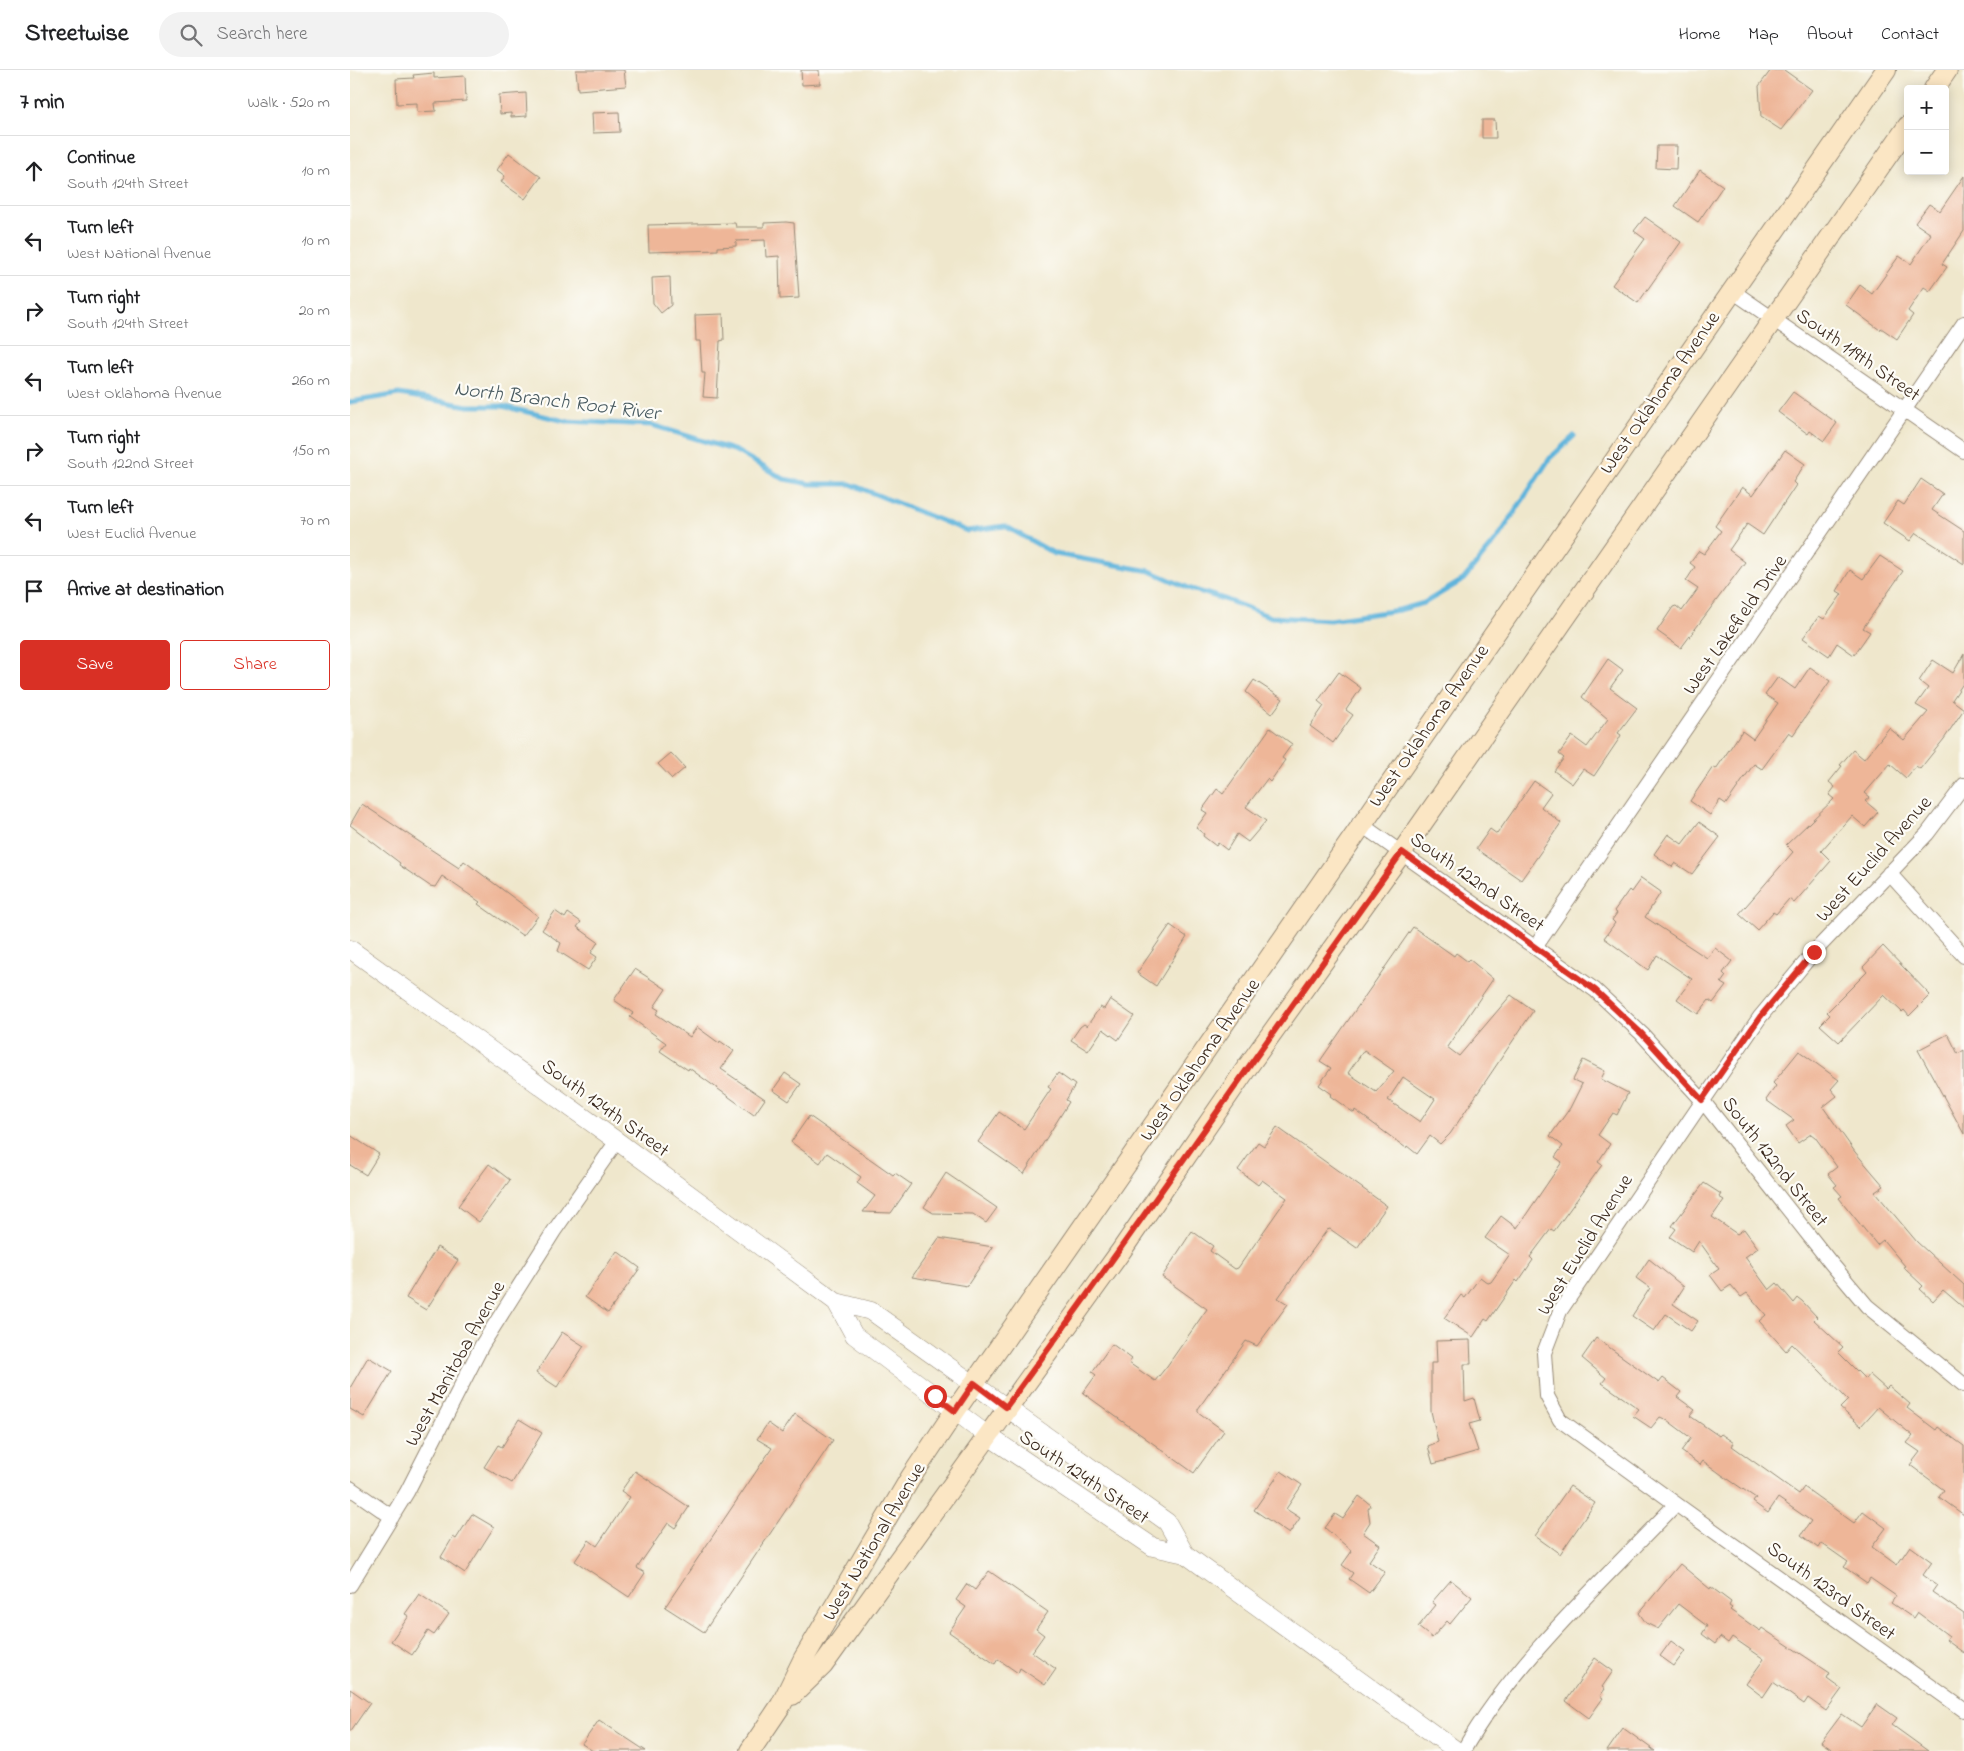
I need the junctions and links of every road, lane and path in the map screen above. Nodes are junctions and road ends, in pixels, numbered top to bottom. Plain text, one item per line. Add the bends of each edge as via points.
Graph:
1 (1886, 70) edge
2 (1947, 70) edge
3 (1937, 85) edge
4 (1905, 130) edge
5 (1731, 290) junction
6 (1774, 319) junction
7 (1964, 323) edge
8 (1905, 412) junction
9 (1964, 451) edge
10 (1964, 785) edge
11 (1359, 823) junction
12 (1402, 852) junction
13 (1889, 873) junction
14 (1536, 946) junction
15 (350, 949) edge
16 (1964, 956) edge
17 (1702, 1100) junction
18 (617, 1141) junction
19 (836, 1302) junction
20 (974, 1383) junction
21 (1964, 1386) edge
22 (1006, 1407) junction
23 (955, 1411) junction
24 (987, 1436) junction
25 (350, 1488) edge
26 (1676, 1504) junction
27 (392, 1516) junction
28 (1185, 1554) junction
29 (350, 1585) edge
30 (781, 1705) junction
31 (1964, 1710) edge
32 (750, 1751) edge
33 (1457, 1751) edge
34 (1463, 1751) edge

1 - 5 main road, West Oklahoma Avenue
2 - 3 main road
4 - 6 main road
5 - 6 street, South 119th Street
5 - 11 main road, West Oklahoma Avenue
6 - 8 street, South 119th Street
6 - 12 main road
7 - 8 street, West Lakefield Drive
8 - 9 street, South 119th Street
8 - 14 street, West Lakefield Drive
10 - 13 street, West Euclid Avenue via 1927,834
11 - 12 street, South 122nd Street
11 - 20 main road, West Oklahoma Avenue
12 - 14 street, South 122nd Street
12 - 22 main road
13 - 16 street
13 - 17 street, West Euclid Avenue via 1814,952 1760,1017
14 - 17 street, South 122nd Street via 1595,990 1642,1034
15 - 18 street, South 124th Street
17 - 21 street, South 122nd Street via 1867,1306
17 - 26 street, West Euclid Avenue via 1560,1311 1544,1353 1547,1396 1560,1420
18 - 19 street, South 124th Street
18 - 27 street, West Manitoba Avenue via 554,1231 482,1345
19 - 20 street, South 124th Street via 871,1311
19 - 23 street, South 124th Street via 854,1335
20 - 22 street, South 124th Street
20 - 23 main road, West National Avenue
22 - 24 main road, West National Avenue
22 - 28 street, South 124th Street via 1167,1522
23 - 24 street, South 124th Street
23 - 30 main road, West National Avenue via 901,1493 804,1658
24 - 28 street, South 124th Street via 1153,1547
24 - 30 main road, West National Avenue via 822,1665
25 - 27 street
26 - 31 street, South 123rd Street
26 - 34 street via 1526,1662 1477,1726
27 - 29 street, West Manitoba Avenue
28 - 33 street, South 124th Street
30 - 32 main road, West National Avenue

